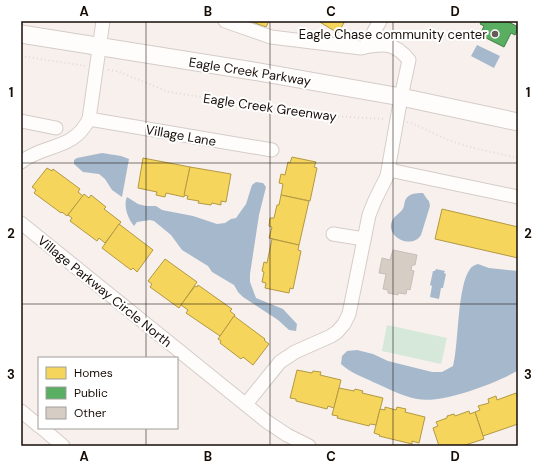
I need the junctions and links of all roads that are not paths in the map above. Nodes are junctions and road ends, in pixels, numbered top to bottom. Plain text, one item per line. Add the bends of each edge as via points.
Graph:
1 (103, 21) edge
2 (225, 21) edge
3 (380, 21) edge
4 (21, 34) edge
5 (99, 47) junction
6 (365, 48) junction
7 (401, 97) junction
8 (89, 119) junction
9 (22, 122) edge
10 (518, 122) edge
11 (56, 128) dead end
12 (272, 150) dead end
13 (21, 161) edge
14 (389, 170) junction
15 (518, 197) edge
16 (21, 223) edge
17 (333, 234) dead end
18 (364, 239) junction
19 (246, 404) junction
20 (21, 411) edge
21 (38, 425) edge
22 (43, 429) edge
23 (63, 446) edge
24 (309, 446) edge

1 - 5 street
2 - 6 street via 271,37
3 - 6 street
4 - 5 main road, Eagle Creek Parkway
5 - 7 main road, Eagle Creek Parkway
5 - 8 street
6 - 7 street via 381,44 390,45 408,58
7 - 10 main road, Eagle Creek Parkway
7 - 14 street
8 - 12 street, Village Lane
8 - 13 street via 82,131 72,140
9 - 11 street
14 - 15 street
14 - 18 street via 369,215
16 - 19 street, Village Parkway Circle North
17 - 18 street
18 - 19 street via 349,314 344,324 331,336 294,352 280,362
19 - 24 street, Village Parkway Circle North via 283,432
20 - 21 street
22 - 23 street

